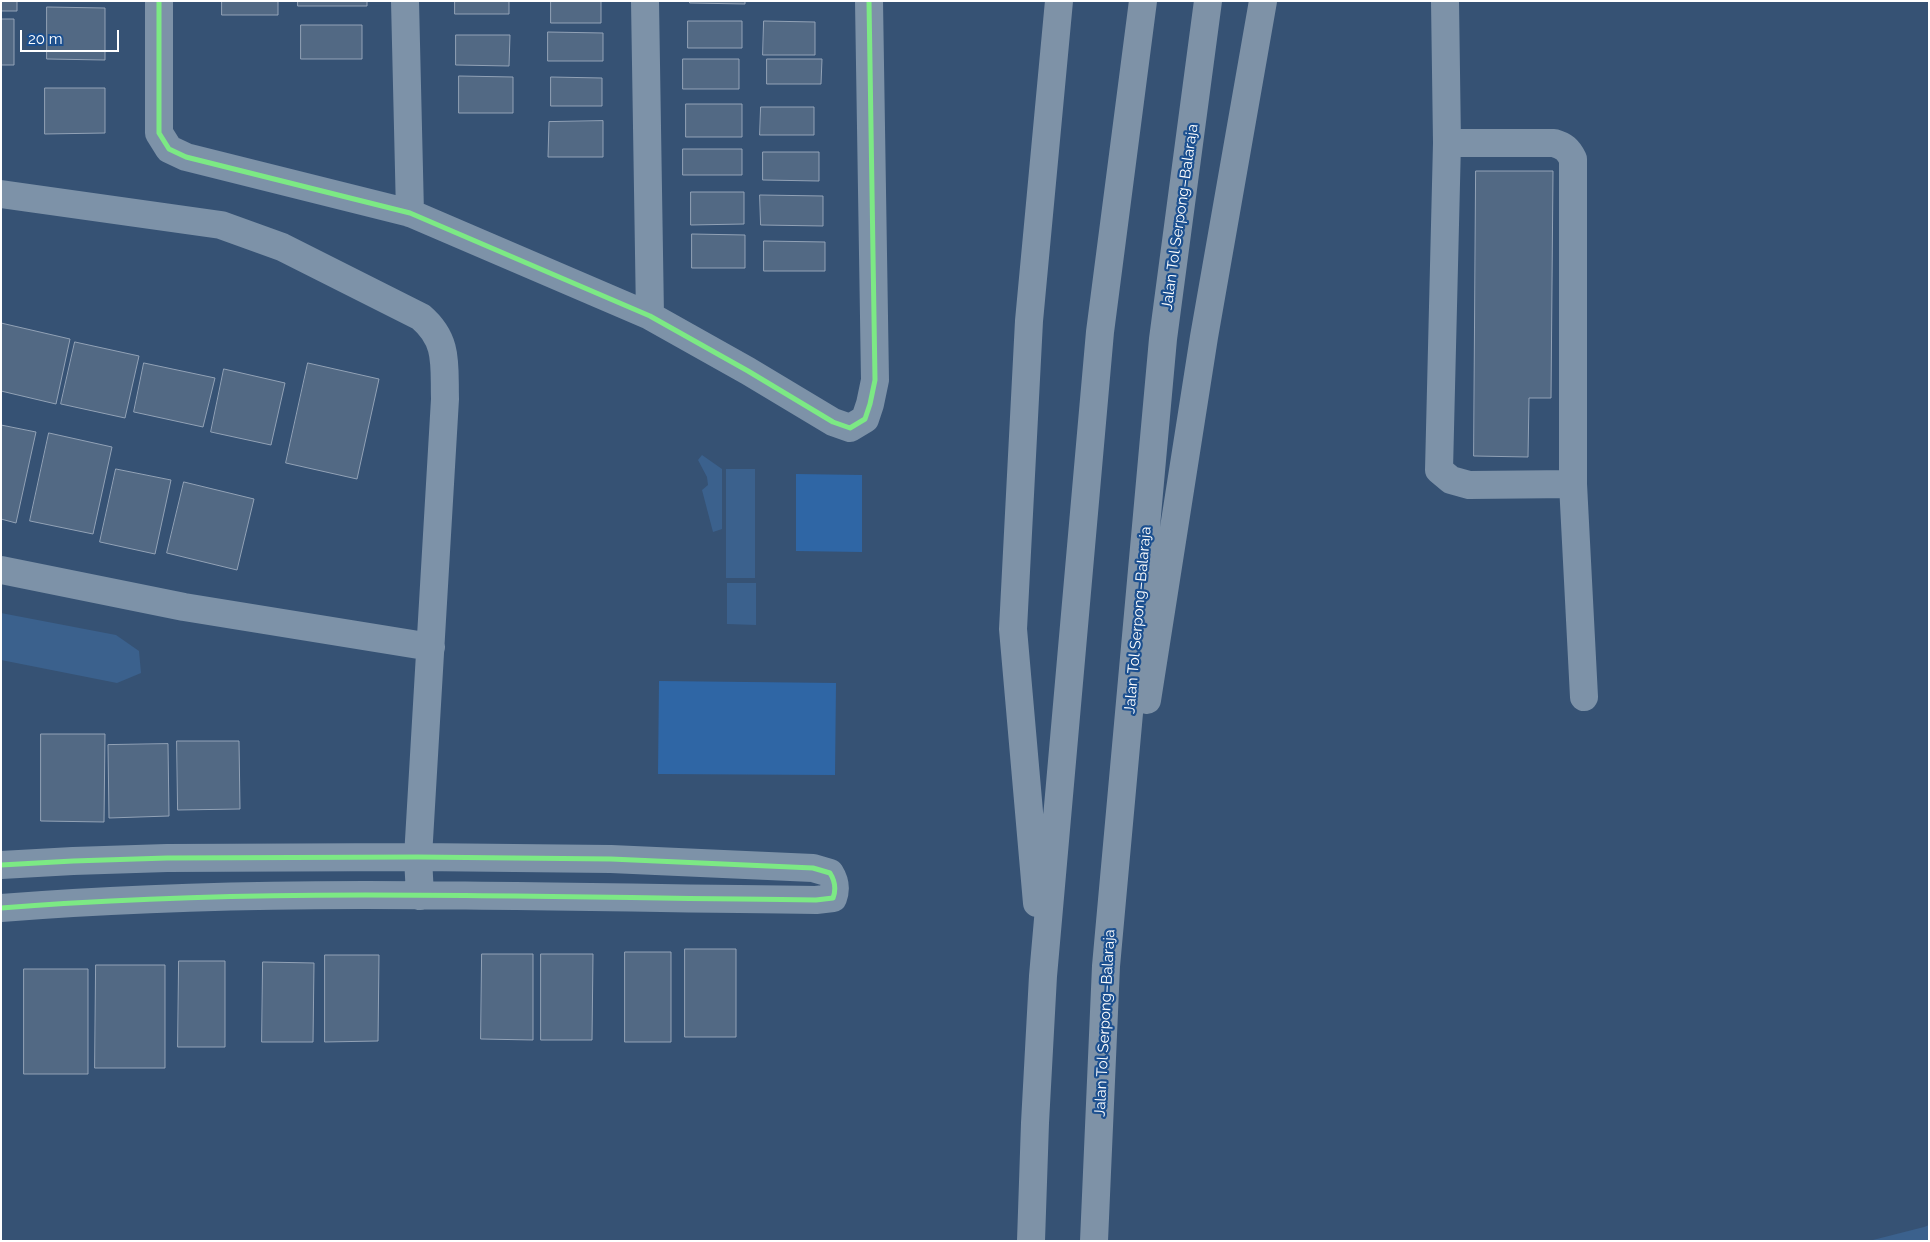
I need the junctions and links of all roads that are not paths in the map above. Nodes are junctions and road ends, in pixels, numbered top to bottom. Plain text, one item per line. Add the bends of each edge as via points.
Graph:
1 (159, 1) edge
2 (405, 1) edge
3 (646, 1) edge
4 (869, 1) edge
5 (1059, 1) edge
6 (1143, 1) edge
7 (1208, 1) edge
8 (1263, 1) edge
9 (1445, 1) edge
10 (1447, 143) junction
11 (1, 194) edge
12 (410, 213) junction
13 (650, 316) junction
14 (1574, 484) junction
15 (1, 570) edge
16 (431, 647) junction
17 (1584, 697) dead end
18 (418, 857) junction
19 (167, 858) junction
20 (1, 865) edge
21 (420, 896) junction
22 (169, 897) junction
23 (1, 908) edge
24 (1106, 966) junction
25 (1043, 976) junction
26 (1031, 1241) edge
27 (1094, 1241) edge

1 - 12 street via 159,133 169,149 186,157
2 - 12 street
3 - 13 street
4 - 13 street via 875,380 865,419 850,428 833,422
5 - 25 highway via 1029,321 1013,629
6 - 25 highway via 1100,332
7 - 24 highway, Jalan Tol Serpong–Balaraja via 1163,339
8 - 24 highway via 1204,337
9 - 10 street
10 - 14 street via 1554,144 1568,150 1572,159
10 - 14 street via 1439,470 1451,480 1469,484
11 - 16 street via 221,224 282,247 421,316 434,329 443,354 445,400
12 - 13 street
14 - 17 street
15 - 16 street via 184,607
16 - 18 street
18 - 19 street
18 - 21 street
18 - 21 street via 611,859 796,866 830,873 835,889 833,898 816,900
19 - 20 street
19 - 22 street
21 - 22 street
22 - 23 street
24 - 27 highway, Jalan Tol Serpong–Balaraja
25 - 26 highway

